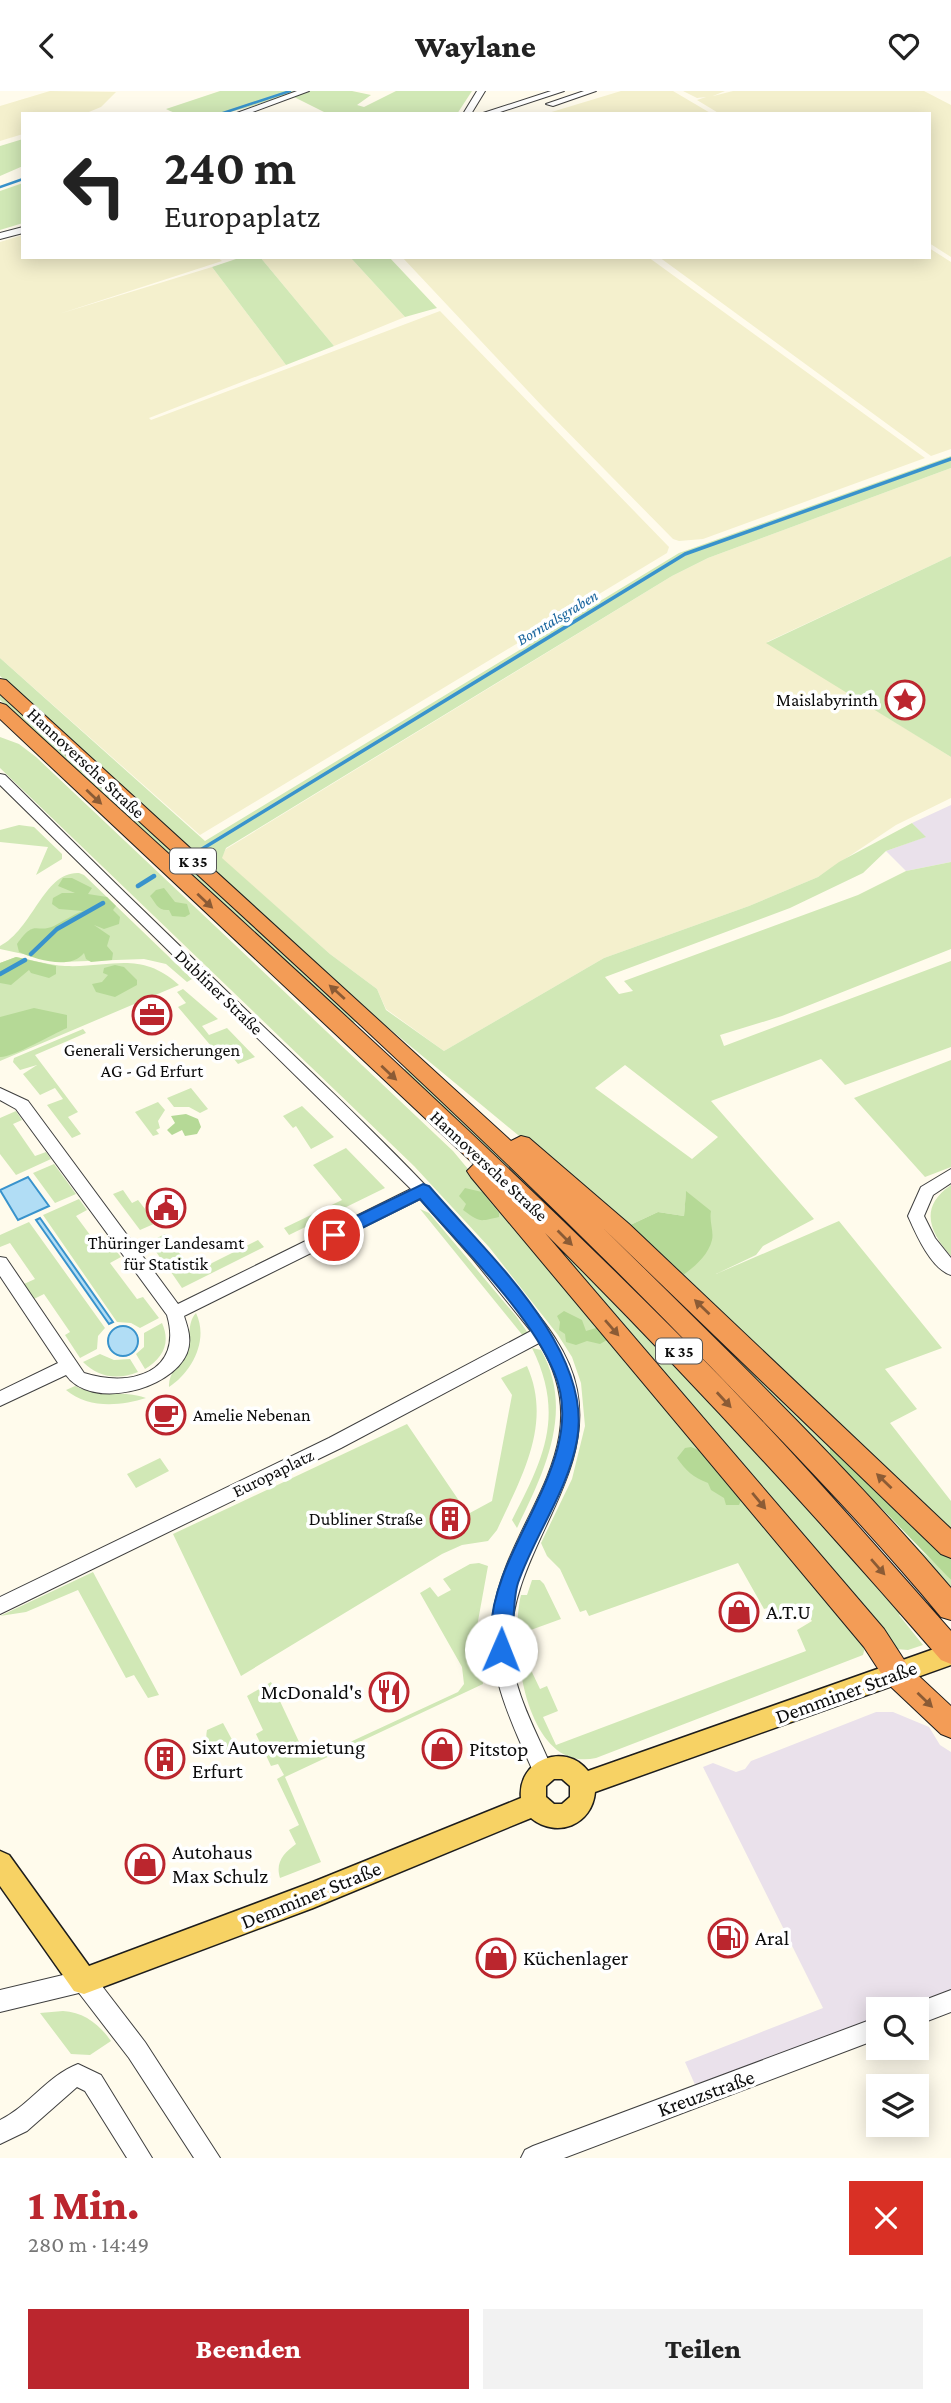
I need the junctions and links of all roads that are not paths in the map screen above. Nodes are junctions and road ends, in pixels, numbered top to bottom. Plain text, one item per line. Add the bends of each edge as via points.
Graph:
1 (305, 91) edge
2 (481, 91) edge
3 (560, 91) edge
4 (592, 91) edge
5 (546, 95) junction
6 (559, 101) junction
7 (244, 112) edge
8 (468, 112) edge
9 (491, 112) edge
10 (524, 112) edge
11 (21, 231) edge
12 (0, 236) edge
13 (0, 684) edge
14 (0, 709) edge
15 (0, 733) edge
16 (44, 751) junction
17 (0, 778) edge
18 (0, 1093) edge
19 (459, 1103) junction
20 (426, 1107) junction
21 (951, 1175) edge
22 (423, 1191) junction
23 (0, 1263) edge
24 (951, 1269) edge
25 (175, 1313) junction
26 (542, 1333) junction
27 (68, 1366) junction
28 (0, 1399) edge
29 (951, 1546) edge
30 (948, 1604) edge
31 (0, 1606) edge
32 (916, 1610) joint
33 (951, 1653) edge
34 (898, 1675) junction
35 (951, 1725) edge
36 (543, 1772) junction
37 (582, 1786) junction
38 (536, 1804) junction
39 (0, 1864) edge
40 (84, 1981) junction
41 (0, 2001) edge
42 (951, 2001) edge
43 (929, 2009) edge
44 (866, 2033) edge
45 (0, 2132) edge
46 (140, 2158) edge
47 (208, 2158) edge
48 (533, 2158) edge

1 - 7 street
2 - 8 street
3 - 5 street
4 - 6 street
5 - 6 street
5 - 9 street
6 - 10 street
11 - 12 street
19 -> 13 highway, Hannoversche Straße / K 35
14 - 16 highway, Hannoversche Straße / K 35
15 - 16 highway
16 -> 20 highway, Hannoversche Straße / K 35
17 - 22 street, Dubliner Straße
18 - 25 street via 25,1108
29 -> 19 highway via 621,1230 485,1114
19 - 30 highway, Hannoversche Straße / K 35 via 715,1353
20 -> 32 highway, Hannoversche Straße / K 35 via 674,1346
20 -> 34 highway via 874,1638
21 - 24 street via 927,1191 916,1216 928,1242
22 - 25 street
22 - 26 street, Dubliner Straße
23 - 27 street
25 - 27 street via 180,1329 176,1352 167,1367 149,1381 129,1387 100,1386 78,1378
26 - 31 street, Europaplatz via 335,1443
26 - 36 street, Dubliner Straße via 557,1356 569,1389 568,1440 556,1479 508,1583 500,1633 505,1676
27 - 28 street
32 - 33 highway, Hannoversche Straße / K 35
33 - 34 main road, Demminer Straße
34 -> 35 highway
34 - 37 main road, Demminer Straße
36 - 37 main road via 568,1770
36 - 38 main road via 533,1784
37 - 38 main road via 581,1803 569,1814 553,1816
38 - 40 main road, Demminer Straße
39 - 40 main road
40 - 41 street
40 - 47 street via 133,2044
42 - 43 street
44 - 48 street, Kreuzstraße
45 - 46 street via 19,2123 78,2075 93,2083

